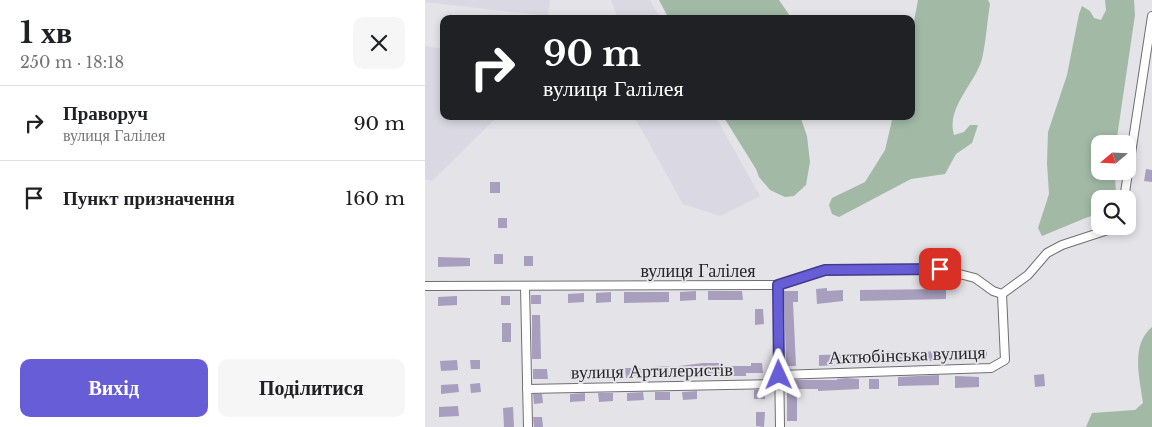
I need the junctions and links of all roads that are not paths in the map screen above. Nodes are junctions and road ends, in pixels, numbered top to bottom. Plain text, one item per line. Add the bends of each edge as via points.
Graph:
1 (1152, 16) edge
2 (1125, 190) edge
3 (1093, 235) edge
4 (778, 285) junction
5 (425, 286) edge
6 (525, 286) junction
7 (1002, 294) junction
8 (779, 375) junction
9 (778, 384) junction
10 (527, 389) junction
11 (528, 427) edge
12 (780, 427) edge

1 - 2 street
3 - 7 street via 1047,252 1028,275
4 - 6 street, вулиця Галілея
4 - 7 street, вулиця Галілея via 825,270 940,269 975,278
4 - 8 street
5 - 6 street, вулиця Галілея
6 - 10 street
7 - 8 street, Актюбінська вулиця via 1005,360 991,368
8 - 9 street
9 - 10 street, вулиця Артилеристів
9 - 12 street
10 - 11 street

